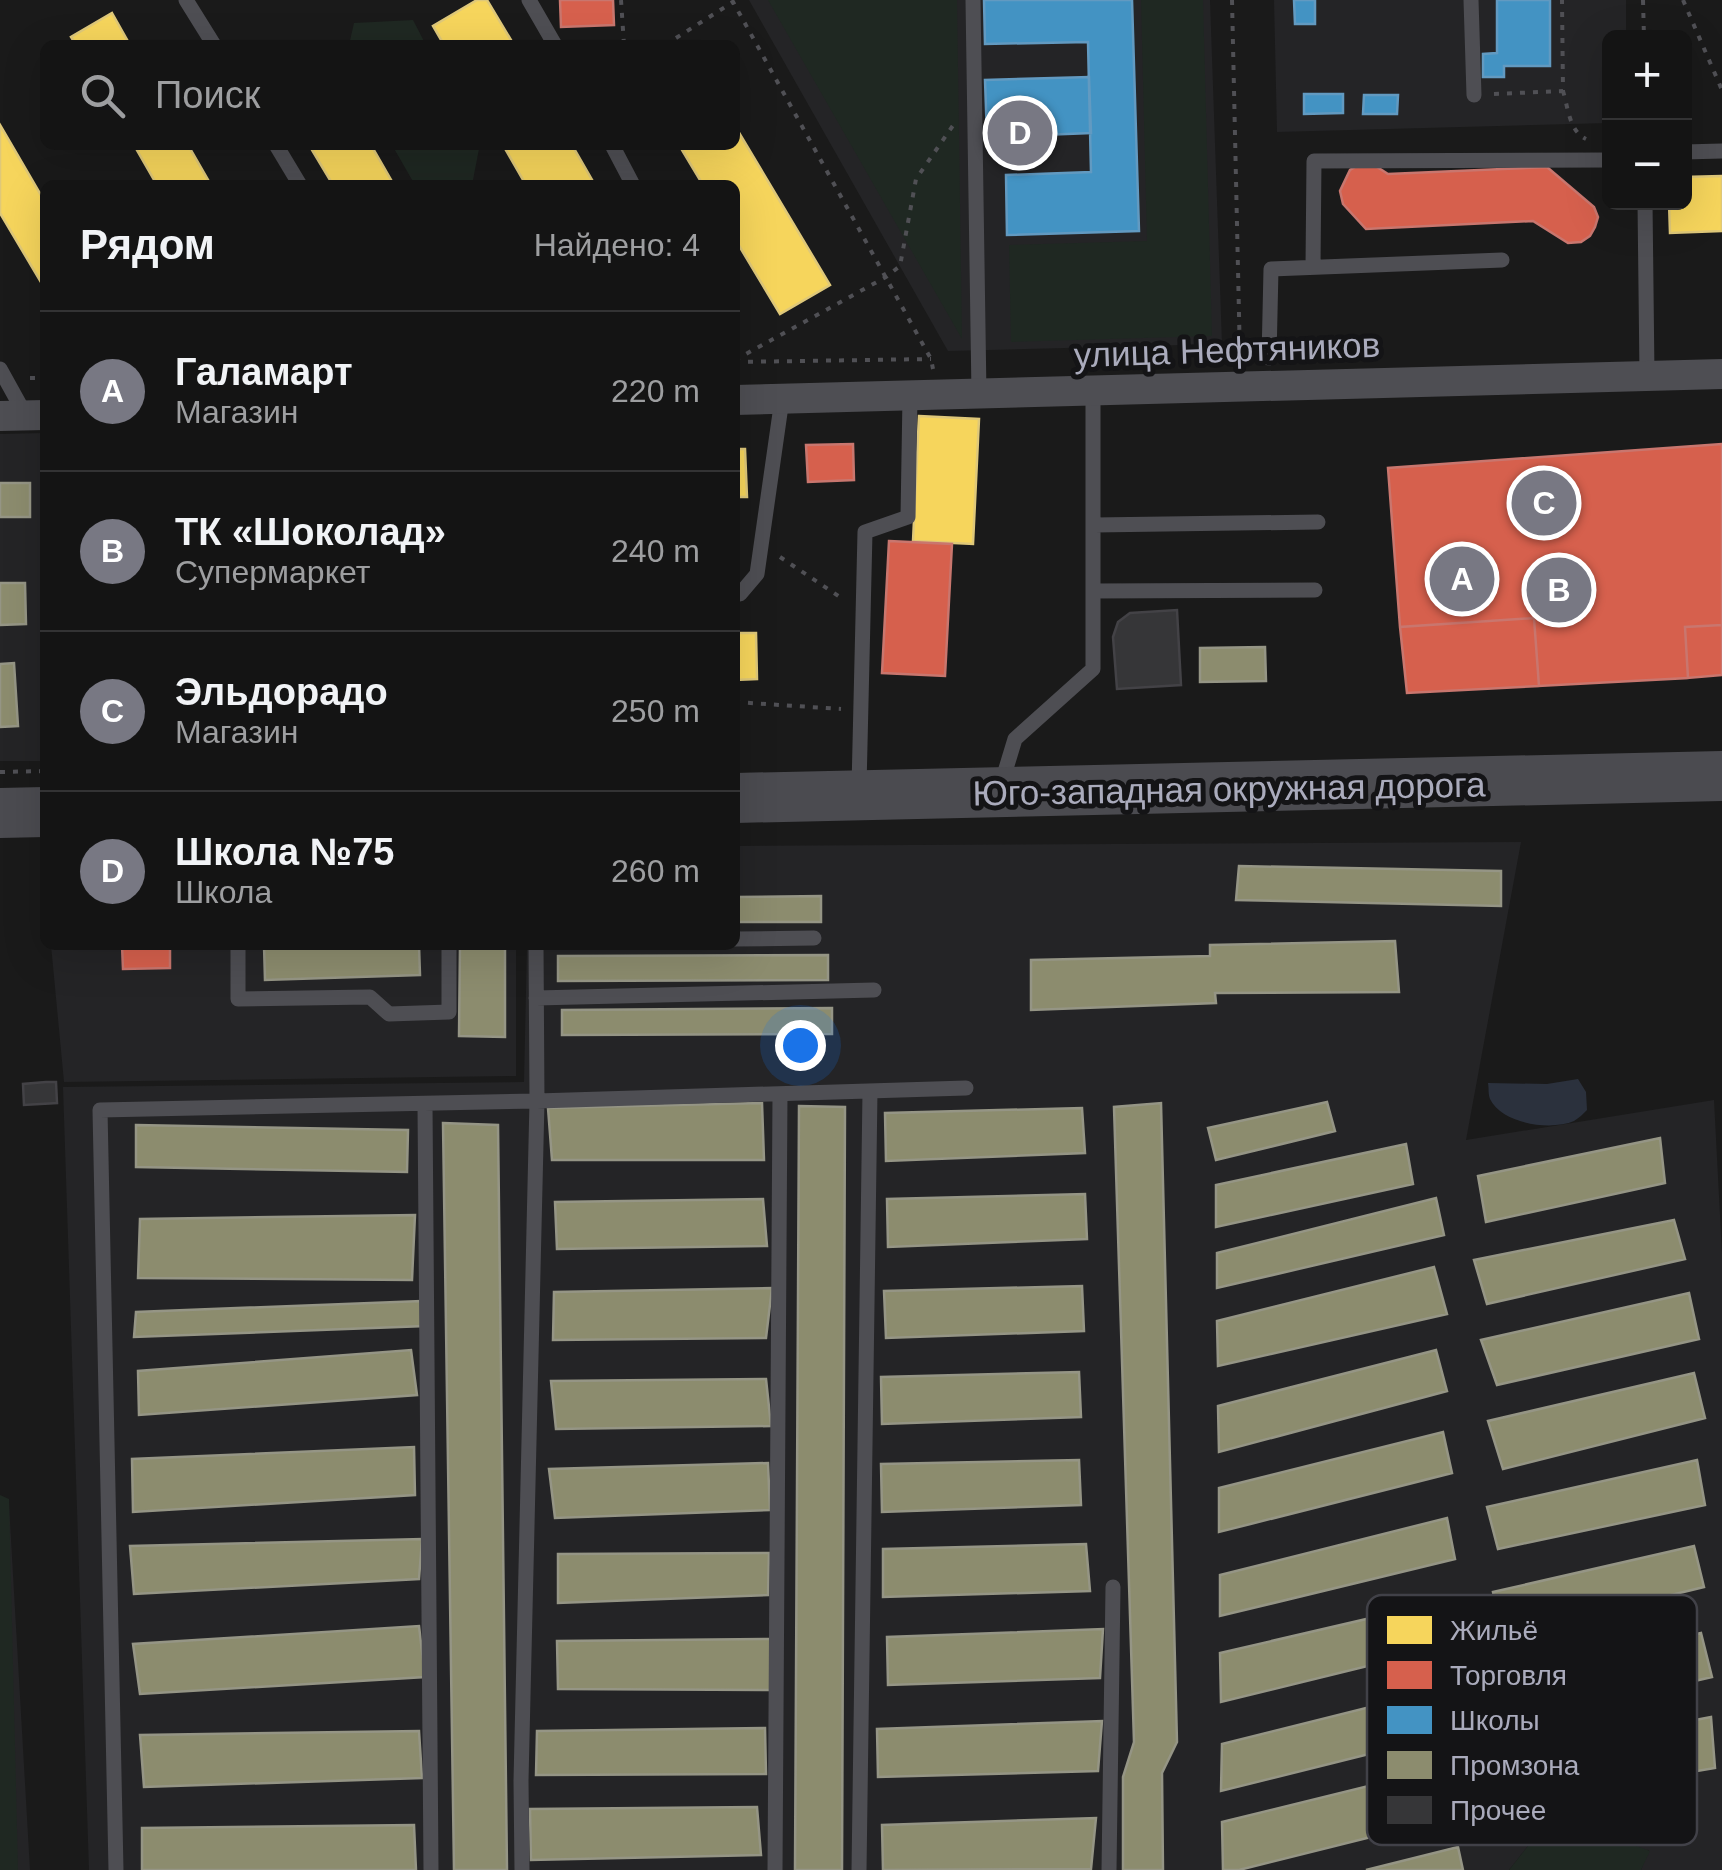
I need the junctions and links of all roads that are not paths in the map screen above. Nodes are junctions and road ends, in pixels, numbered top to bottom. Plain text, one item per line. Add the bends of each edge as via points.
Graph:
1 (186, 0) edge
2 (529, 0) edge
3 (972, 0) edge
4 (1470, 0) edge
5 (211, 40) edge
6 (552, 40) edge
7 (1474, 95) road end
8 (279, 150) edge
9 (615, 150) edge
10 (1722, 151) edge
11 (1692, 152) edge
12 (1602, 160) edge
13 (297, 180) edge
14 (631, 180) edge
15 (1645, 210) edge
16 (1502, 260) dead end
17 (1313, 267) junction
18 (1270, 358) dead end
19 (0, 369) edge
20 (1722, 374) edge
21 (1647, 375) junction
22 (1093, 392) junction
23 (979, 394) junction
24 (903, 396) junction
25 (782, 399) junction
26 (740, 400) edge
27 (24, 416) edge
28 (1318, 522) dead end
29 (1094, 526) junction
30 (1315, 590) dead end
31 (1094, 591) junction
32 (740, 594) edge
33 (1722, 776) edge
34 (998, 794) junction
35 (859, 796) junction
36 (740, 798) edge
37 (40, 812) edge
38 (0, 813) edge
39 (814, 938) dead end
40 (740, 939) edge
41 (238, 950) edge
42 (449, 950) edge
43 (536, 950) edge
44 (874, 990) dead end
45 (536, 998) junction
46 (966, 1088) dead end
47 (870, 1091) junction
48 (780, 1094) junction
49 (537, 1101) junction
50 (426, 1104) junction
51 (1113, 1587) dead end
52 (116, 1870) edge
53 (431, 1870) edge
54 (522, 1870) edge
55 (774, 1870) edge
56 (859, 1870) edge
57 (1109, 1870) edge

1 - 5 lane
2 - 6 lane
3 - 23 lane
4 - 7 lane
8 - 13 lane
9 - 14 lane
10 - 11 lane
12 - 17 lane via 1314,161
15 - 21 lane
16 - 17 lane
17 - 18 lane via 1271,269
19 - 27 lane
20 - 21 street, улица Нефтяников
21 - 22 street, улица Нефтяников
22 - 23 street, улица Нефтяников
22 - 29 lane
23 - 24 street, улица Нефтяников
24 - 25 street, улица Нефтяников
24 - 35 lane via 908,517 865,532
25 - 26 street, улица Нефтяников
25 - 32 lane via 758,574
28 - 29 lane
29 - 31 lane
30 - 31 lane
31 - 34 lane via 1093,669 1015,739
33 - 34 highway, Юго-западная окружная дорога
34 - 35 highway, Юго-западная окружная дорога
35 - 36 highway, Юго-западная окружная дорога
37 - 38 highway
39 - 40 lane
41 - 42 lane via 238,999 370,997 389,1014 449,1012
43 - 45 lane
44 - 45 lane
45 - 49 lane
46 - 47 lane
47 - 48 lane
47 - 56 lane
48 - 49 lane
48 - 55 lane
49 - 50 lane
49 - 54 lane
50 - 52 lane via 100,1110
50 - 53 lane
51 - 57 lane

